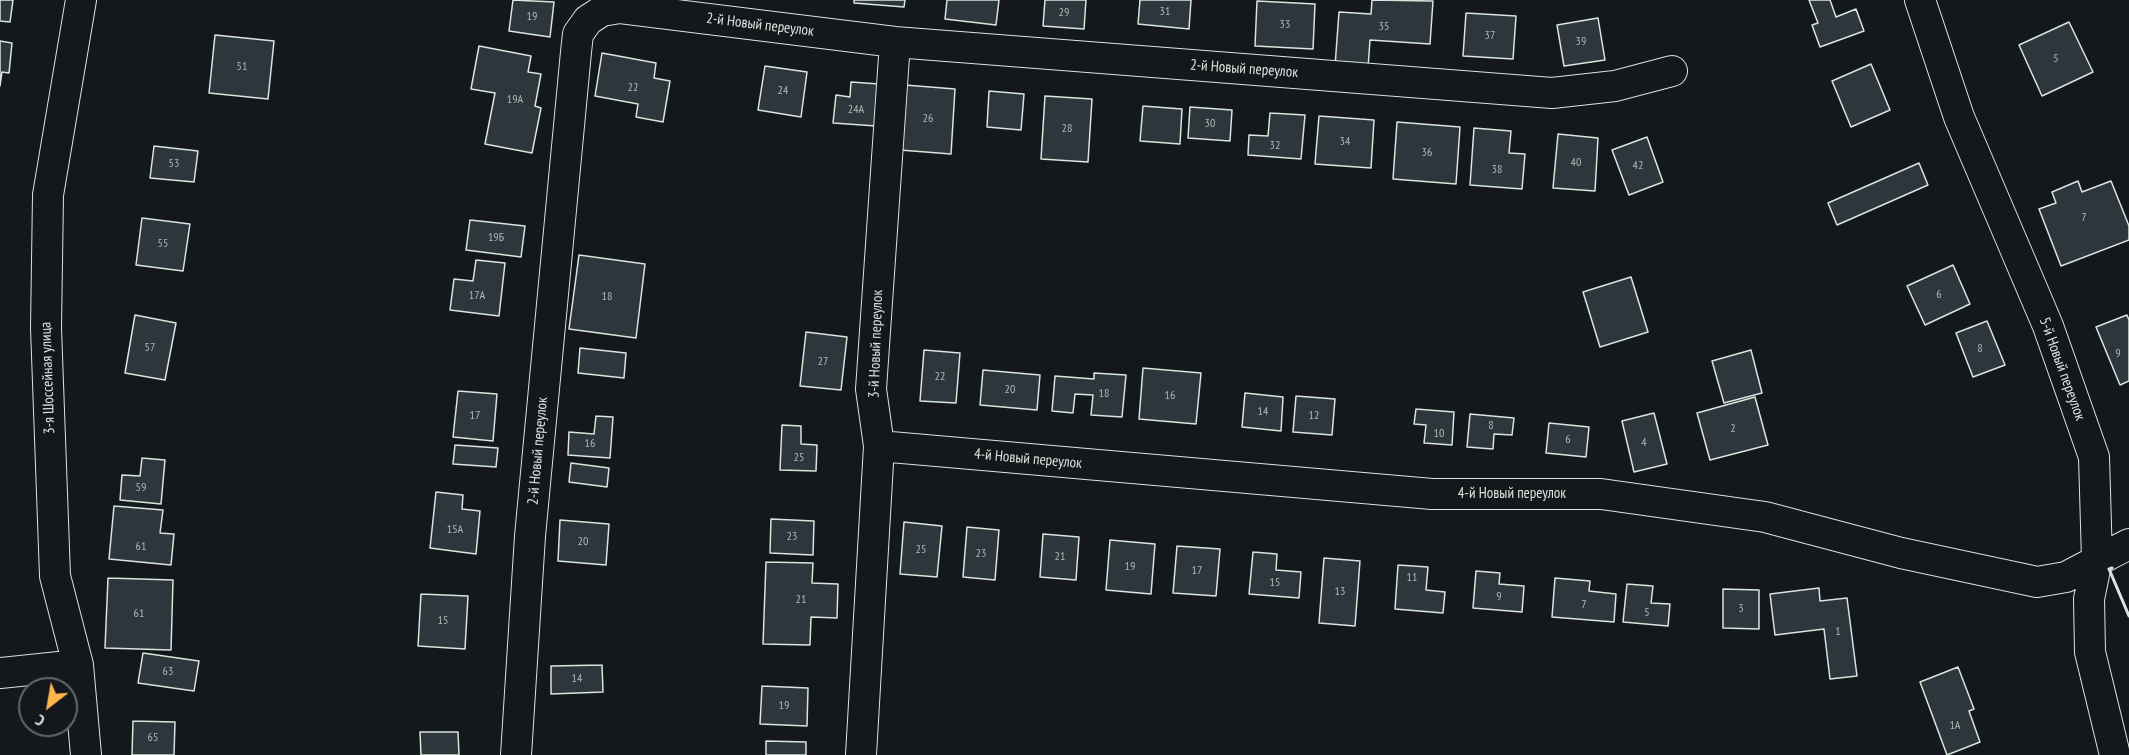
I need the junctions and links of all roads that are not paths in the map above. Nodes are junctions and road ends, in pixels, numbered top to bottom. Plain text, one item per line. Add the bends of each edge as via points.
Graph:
1 (81, 0) edge
2 (1920, 0) edge
3 (895, 42) junction
4 (1672, 71) dead end
5 (879, 446) junction
6 (2129, 544) edge
7 (2097, 560) junction
8 (78, 665) junction
9 (0, 673) edge
10 (86, 755) edge
11 (516, 755) edge
12 (861, 755) edge
13 (2115, 755) edge

1 - 8 street, 3-я Шоссейная улица via 48,195 46,328 56,576
2 - 7 street, 5-й Новый переулок via 1959,117 2048,326 2094,457
3 - 4 street, 2-й Новый переулок via 1552,93 1615,86
3 - 5 street, 3-й Новый переулок via 871,389
3 - 11 street, 2-й Новый переулок via 620,8 602,11 588,20 579,34 530,536
5 - 7 street, 4-й Новый переулок via 1432,494 1601,494 1765,518 2037,582 2066,577
5 - 12 street, 3-й Новый переулок
6 - 7 street, 4-й Новый переулок
7 - 13 street, 5-й Новый переулок via 2089,599 2090,652
8 - 9 street
8 - 10 street, 3-я Шоссейная улица

